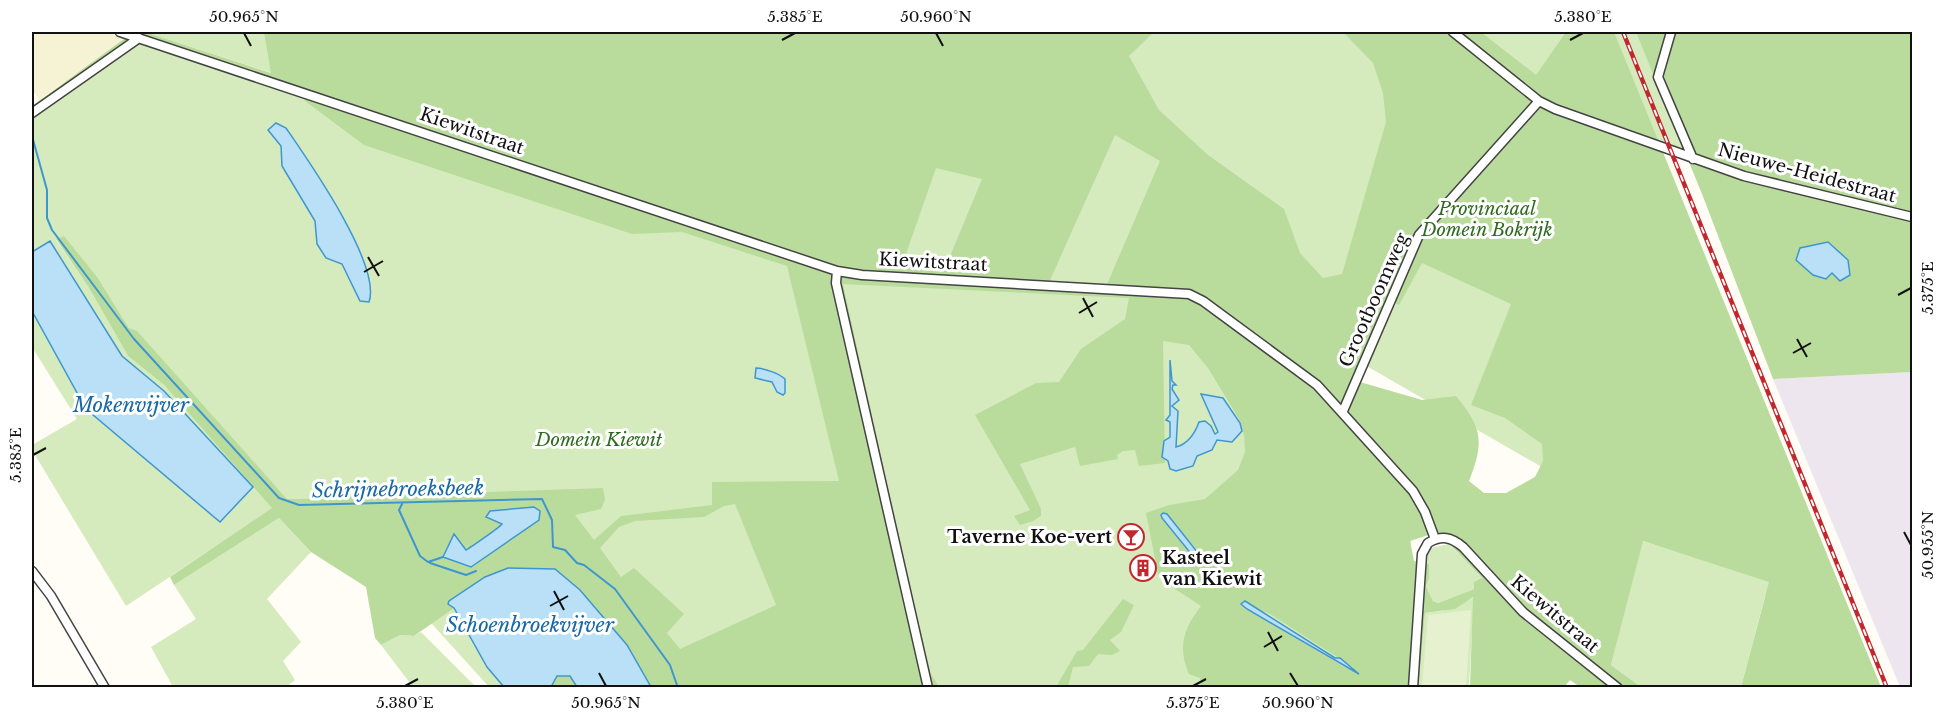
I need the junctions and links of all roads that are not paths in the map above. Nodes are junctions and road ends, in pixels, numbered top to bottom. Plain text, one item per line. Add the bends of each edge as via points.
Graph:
1 (120, 32) edge
2 (1453, 32) edge
3 (1671, 32) edge
4 (139, 38) junction
5 (1539, 101) junction
6 (32, 113) edge
7 (1693, 159) junction
8 (1912, 217) edge
9 (837, 271) junction
10 (1343, 411) junction
11 (1435, 539) junction
12 (32, 570) edge
13 (105, 687) edge
14 (928, 687) edge
15 (1413, 687) edge
16 (1618, 687) edge

1 - 4 street, Kiewitstraat
2 - 5 street, Nieuwe-Heidestraat
3 - 7 street, Nieuwe-Heidestraat via 1659,77
4 - 6 street
4 - 9 street, Kiewitstraat
5 - 7 street, Nieuwe-Heidestraat
5 - 10 street, Grootboomweg via 1419,235
7 - 8 street, Nieuwe-Heidestraat via 1744,176
9 - 10 street, Kiewitstraat via 1189,294 1300,371
9 - 14 street via 836,283
10 - 11 street, Kiewitstraat via 1413,491
11 - 15 street via 1422,555
11 - 16 street, Kiewitstraat via 1444,537 1457,542 1523,612
12 - 13 street

